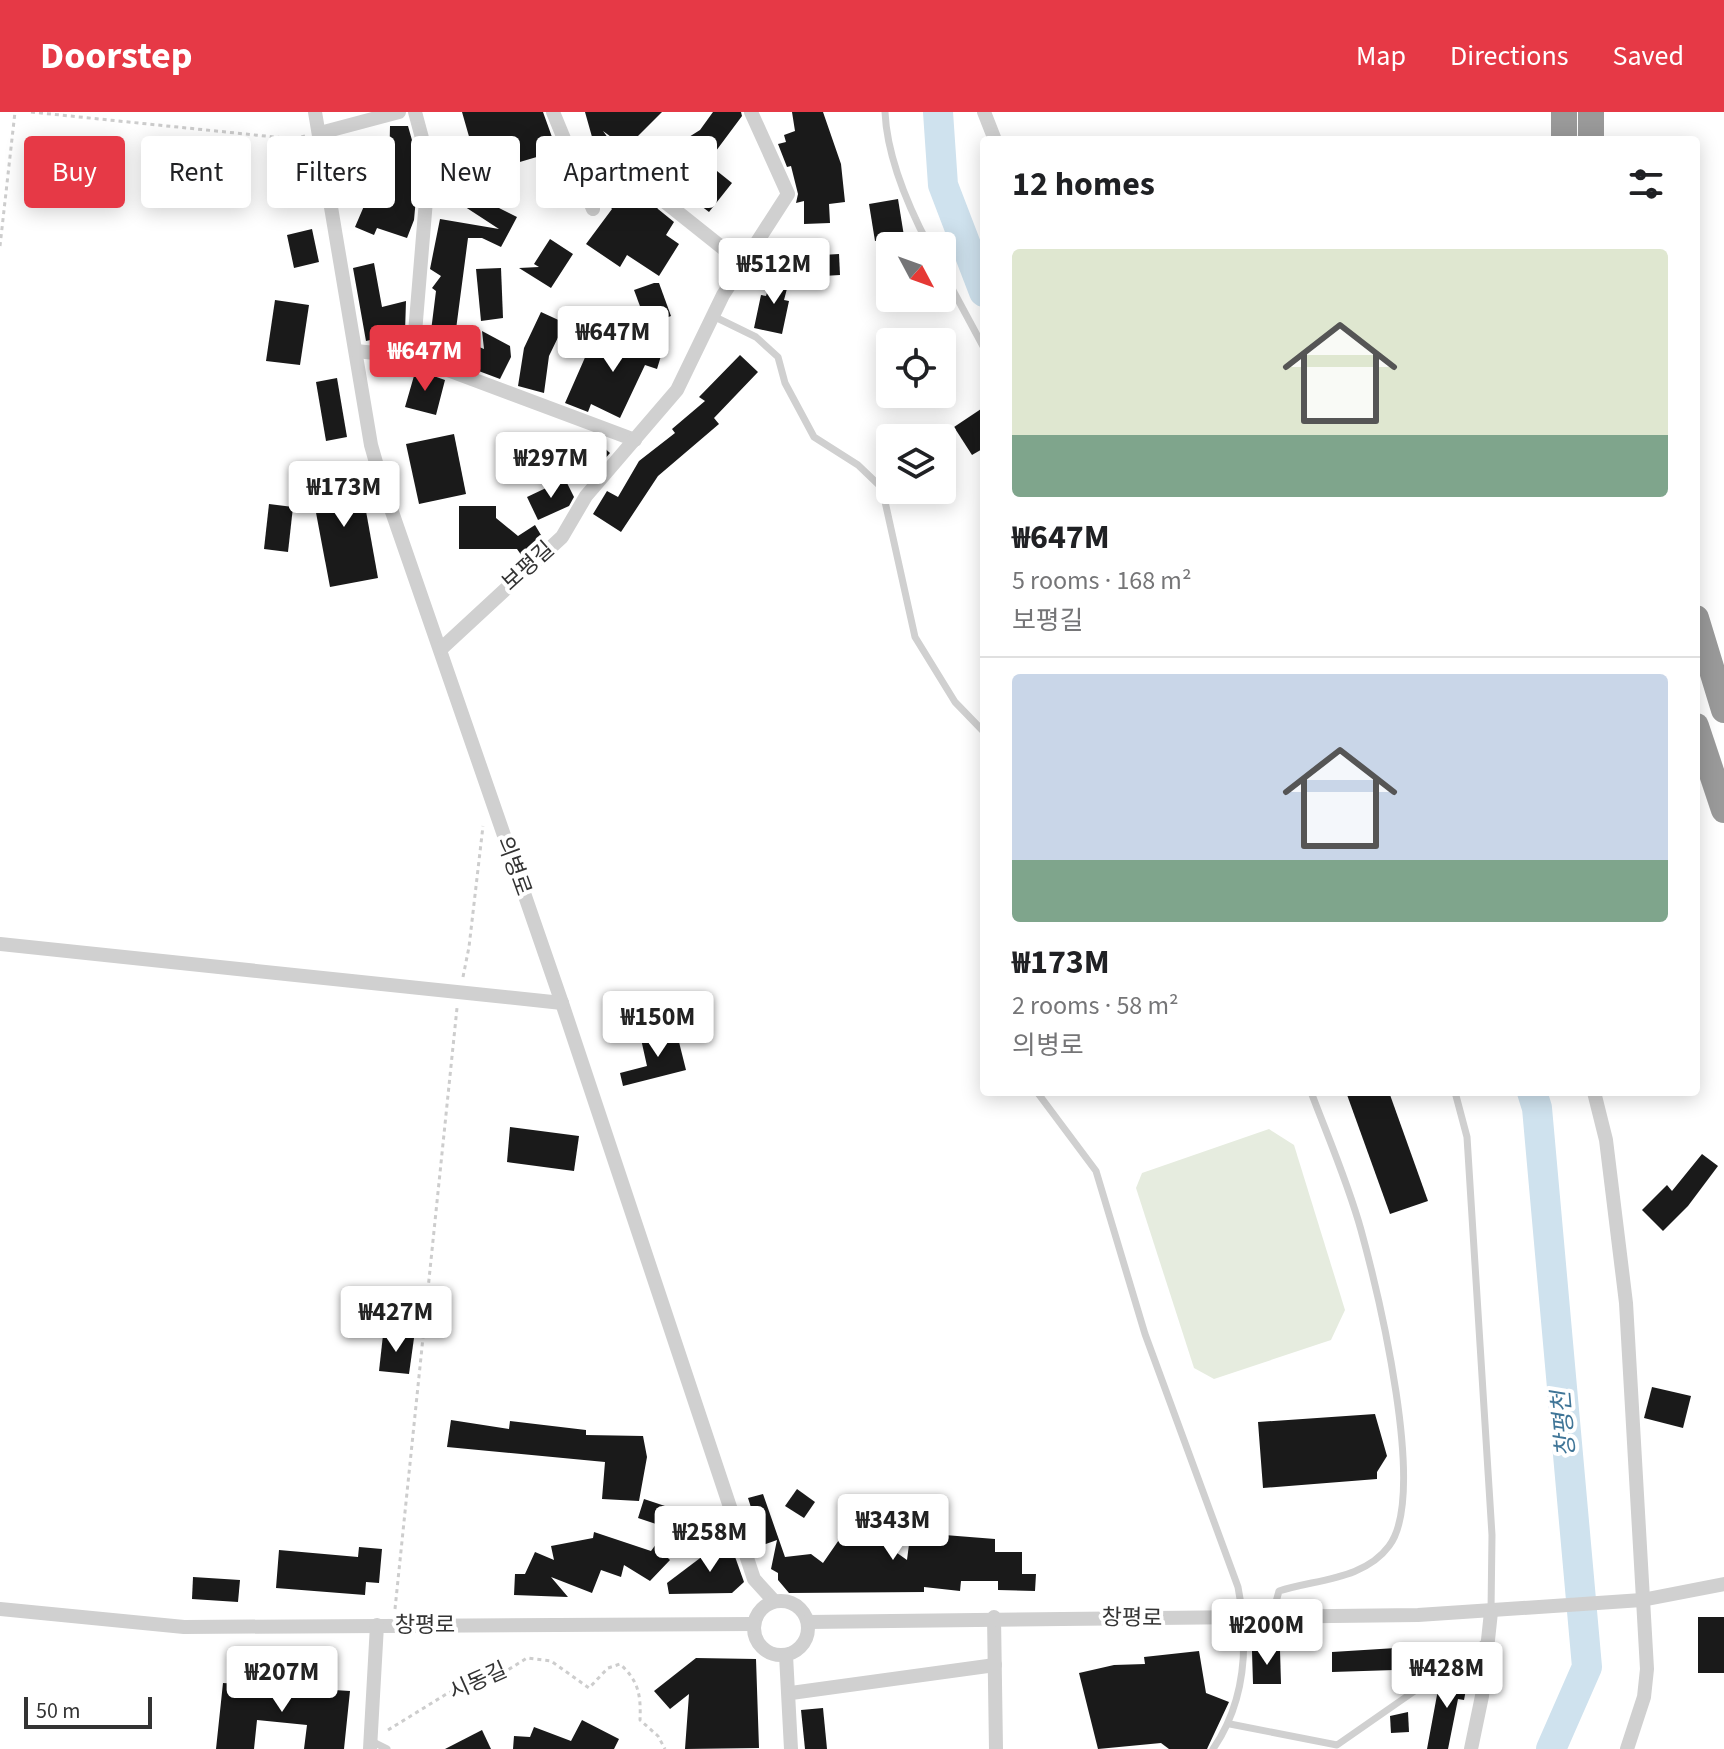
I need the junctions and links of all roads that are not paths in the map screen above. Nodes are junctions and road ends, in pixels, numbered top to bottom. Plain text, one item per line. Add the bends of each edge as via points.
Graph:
1 (315, 112) edge
2 (399, 112) edge
3 (415, 112) edge
4 (553, 112) edge
5 (751, 112) edge
6 (885, 112) edge
7 (984, 112) edge
8 (1564, 112) edge
9 (1591, 112) edge
10 (320, 133) junction
11 (993, 136) edge
12 (1564, 136) edge
13 (1591, 136) edge
14 (673, 208) edge
15 (593, 209) dead end
16 (922, 232) edge
17 (744, 265) junction
18 (956, 296) edge
19 (713, 316) junction
20 (980, 341) edge
21 (356, 351) junction
22 (413, 357) junction
23 (635, 440) junction
24 (1700, 631) edge
25 (442, 648) junction
26 (1724, 710) edge
27 (980, 728) edge
28 (1700, 738) edge
29 (1724, 810) edge
30 (0, 944) edge
31 (562, 1003) junction
32 (1040, 1096) edge
33 (1312, 1096) edge
34 (1456, 1096) edge
35 (1595, 1096) edge
36 (1724, 1584) edge
37 (1642, 1600) junction
38 (774, 1601) junction
39 (0, 1609) edge
40 (1497, 1610) junction
41 (994, 1617) junction
42 (1271, 1618) junction
43 (1244, 1619) junction
44 (808, 1622) junction
45 (754, 1624) junction
46 (377, 1625) junction
47 (1488, 1640) junction
48 (786, 1655) junction
49 (995, 1665) junction
50 (791, 1693) junction
51 (1230, 1724) junction
52 (370, 1745) edge
53 (387, 1749) edge
54 (791, 1749) edge
55 (996, 1749) edge
56 (1213, 1749) edge
57 (1471, 1749) edge
58 (1627, 1749) edge

1 - 10 street, 의병로
2 - 10 street
3 - 22 street via 429,164
4 - 15 street
5 - 17 street, 보평길 via 788,194
6 - 16 lane via 886,134
7 - 11 street
8 - 12 highway
9 - 13 highway
10 - 21 street, 의병로
14 - 17 street
17 - 19 street, 보평길
18 - 20 lane
19 - 23 street, 보평길 via 677,390
19 - 27 lane via 756,337 778,357 785,383 814,437 882,488 915,637 955,702
21 - 22 street
21 - 25 street, 의병로 via 371,445
22 - 23 street
23 - 25 street, 보평길 via 586,496 562,537
24 - 26 highway
25 - 31 street, 의병로
28 - 29 highway
30 - 31 street
31 - 38 street, 의병로 via 754,1579
32 - 43 lane via 1096,1171 1145,1334 1238,1587
33 - 42 lane via 1360,1228 1397,1396 1404,1483 1399,1525 1373,1563 1279,1591
34 - 40 lane via 1467,1137
35 - 37 street via 1606,1140 1626,1303
36 - 37 street, 창평로
37 - 40 street, 창평로
37 - 58 street via 1647,1669
38 - 44 street via 793,1602
38 - 45 street via 760,1611
39 - 46 street, 창평로 via 184,1627
40 - 42 street, 창평로
40 - 47 street
41 - 43 street, 창평로
41 - 44 street, 창평로
41 - 49 street
42 - 43 street, 창평로
43 - 51 lane via 1240,1695
44 - 48 street via 805,1642
45 - 46 street, 창평로
45 - 48 street via 759,1644
46 - 52 street
47 - 51 lane via 1337,1745
47 - 57 street
48 - 50 street
49 - 50 street
49 - 55 street
50 - 54 street
51 - 56 lane
52 - 53 lane

